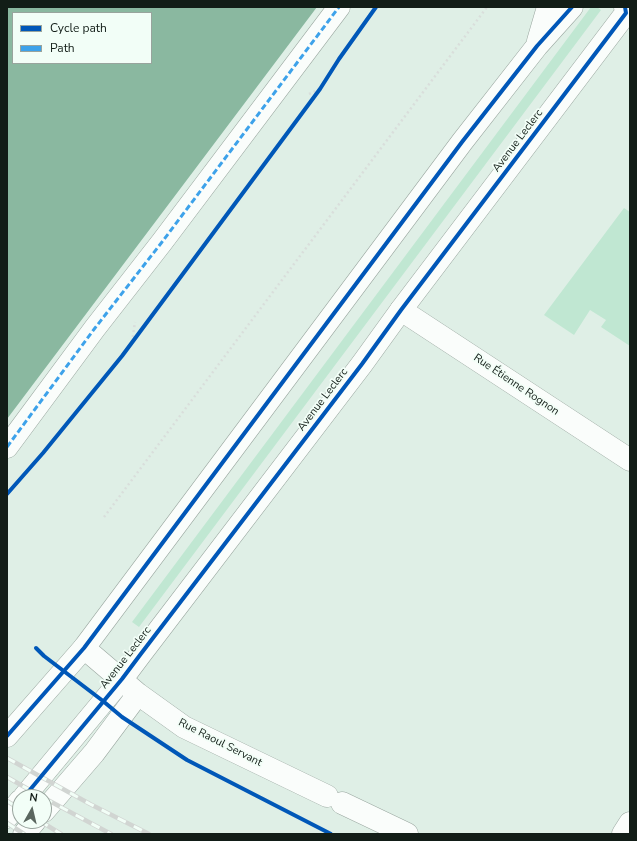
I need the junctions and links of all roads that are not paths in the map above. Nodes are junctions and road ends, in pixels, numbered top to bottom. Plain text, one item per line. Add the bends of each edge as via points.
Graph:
1 (338, 7) edge
2 (548, 7) edge
3 (572, 7) edge
4 (625, 7) edge
5 (537, 46) junction
6 (402, 310) junction
7 (7, 447) edge
8 (630, 460) edge
9 (84, 648) junction
10 (122, 680) junction
11 (138, 694) junction
12 (7, 736) edge
13 (31, 789) edge
14 (52, 802) edge
15 (630, 823) edge
16 (407, 834) edge
17 (623, 834) edge

1 - 7 main road
2 - 5 main road
3 - 5 main road
4 - 6 main road, Avenue Leclerc via 626,14
5 - 9 main road
6 - 8 main road, Rue Étienne Rognon
6 - 10 main road, Avenue Leclerc
9 - 10 main road, Rue Raoul Servant
9 - 12 main road
10 - 11 main road, Rue Raoul Servant
10 - 13 main road, Avenue Leclerc
11 - 14 main road via 94,753
11 - 16 main road, Rue Raoul Servant via 184,727
15 - 17 main road

